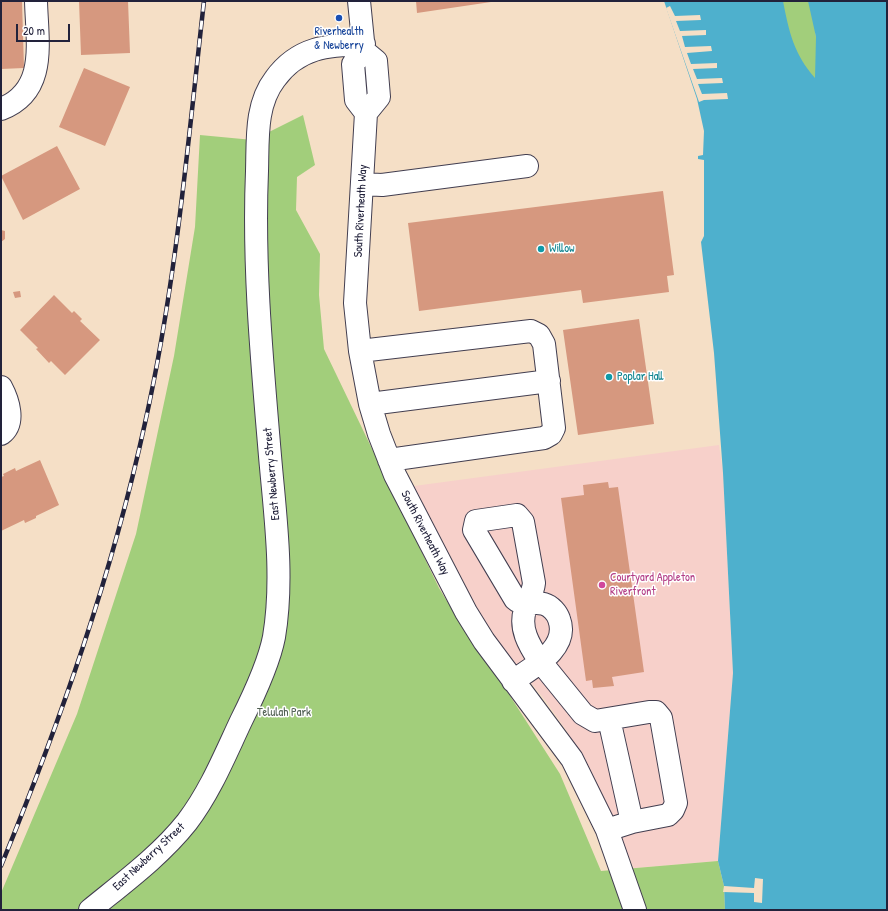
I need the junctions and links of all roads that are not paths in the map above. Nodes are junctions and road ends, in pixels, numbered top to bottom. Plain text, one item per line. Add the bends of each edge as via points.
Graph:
1 (36, 1) edge
2 (359, 1) edge
3 (364, 47) junction
4 (1, 108) edge
5 (526, 166) dead end
6 (362, 184) junction
7 (360, 351) junction
8 (550, 381) junction
9 (1, 387) edge
10 (370, 404) junction
11 (1, 434) edge
12 (389, 460) junction
13 (540, 662) junction
14 (513, 681) junction
15 (609, 719) junction
16 (632, 822) junction
17 (607, 830) junction
18 (90, 910) edge
19 (635, 910) edge

1 - 4 street via 35,73 26,93 12,104
2 - 3 street
3 - 6 street, South Riverheath Way via 353,64 356,100 366,113
3 - 18 street, East Newberry Street via 331,45 299,56 290,62 267,91 259,124 254,222 262,362 278,553 274,638 246,711 209,788 186,823 155,855
5 - 6 street via 382,184
6 - 7 street, South Riverheath Way via 355,304
7 - 8 street via 532,331 539,335 544,344
7 - 10 street, South Riverheath Way
8 - 10 street
8 - 12 street via 554,428 551,434 544,438
9 - 11 street via 9,401 9,418
10 - 12 street, South Riverheath Way
12 - 14 street, South Riverheath Way via 466,612
13 - 13 street via 526,637 524,611 527,604 545,604 552,608 560,620 561,635 558,643
13 - 14 street
13 - 15 street via 583,714 595,721
14 - 17 street, South Riverheath Way via 572,759
15 - 16 street
15 - 16 street via 649,712 656,712 661,718 676,803 668,815
16 - 17 street
17 - 19 street, South Riverheath Way

